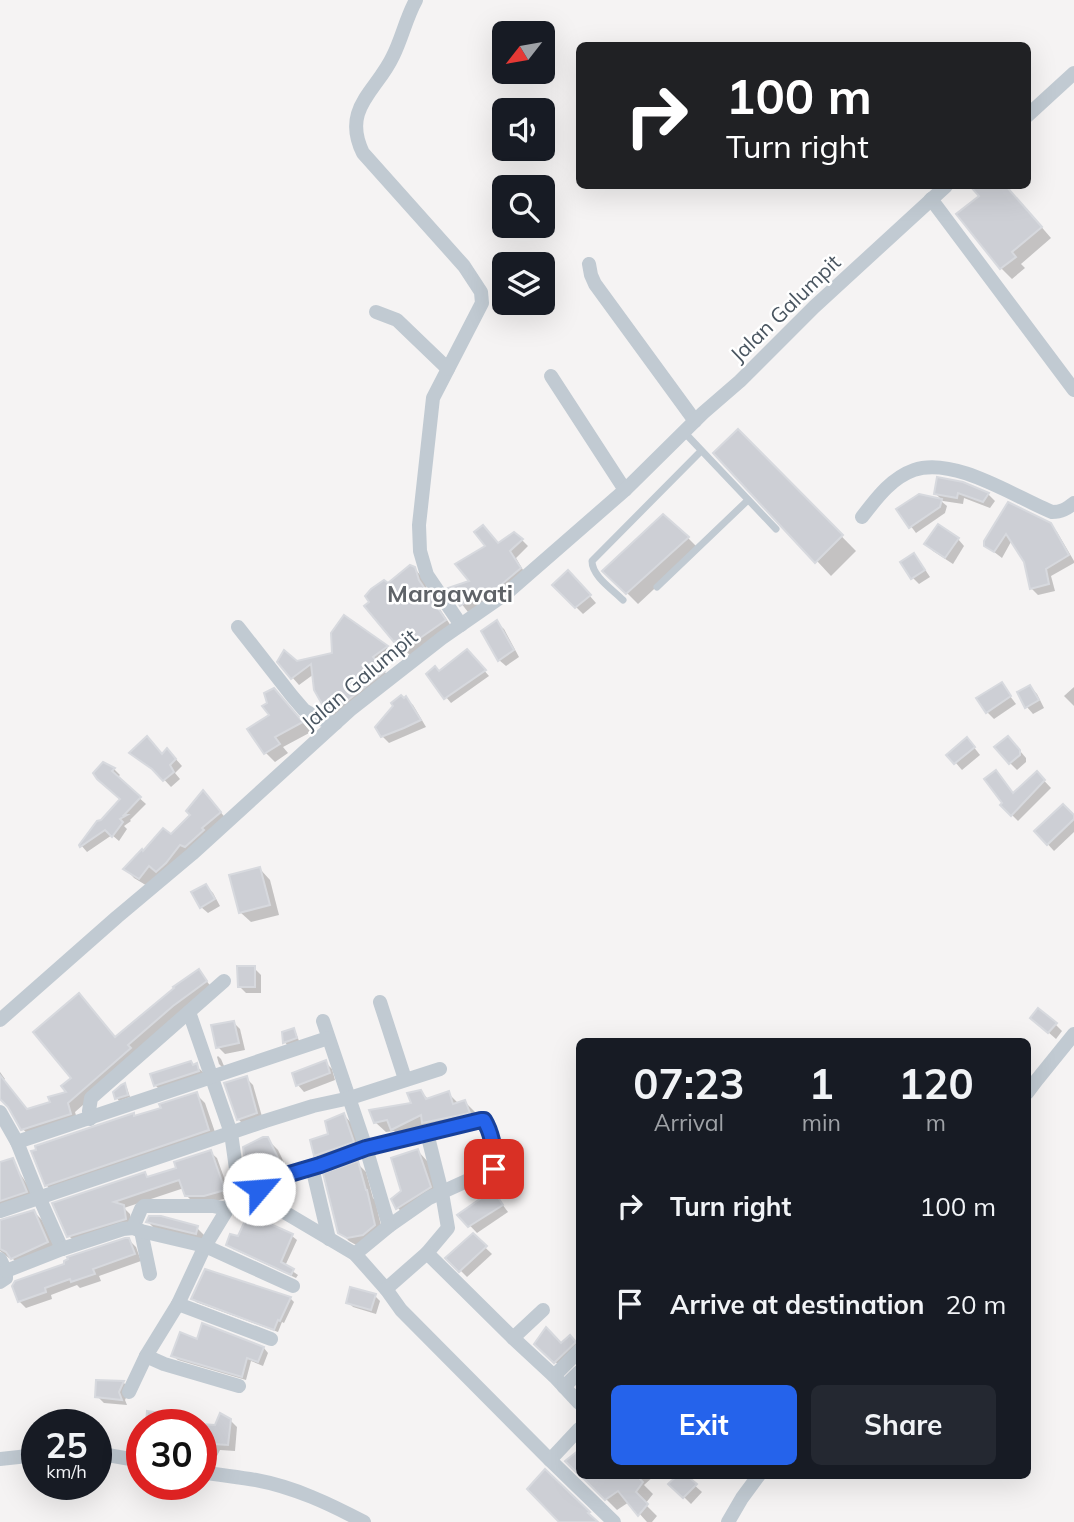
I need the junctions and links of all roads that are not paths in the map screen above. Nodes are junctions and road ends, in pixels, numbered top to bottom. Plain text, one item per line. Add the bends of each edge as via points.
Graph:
1 (416, 0) edge
2 (1074, 73) edge
3 (1031, 112) edge
4 (943, 189) edge
5 (931, 199) junction
6 (589, 264) dead end
7 (376, 312) dead end
8 (448, 369) junction
9 (551, 376) dead end
10 (1074, 390) edge
11 (695, 421) junction
12 (683, 432) junction
13 (701, 451) junction
14 (625, 490) junction
15 (748, 500) junction
16 (1074, 503) edge
17 (862, 517) dead end
18 (776, 529) dead end
19 (657, 587) dead end
20 (623, 600) dead end
21 (460, 625) junction
22 (238, 627) dead end
23 (336, 723) junction
24 (224, 981) dead end
25 (380, 1002) dead end
26 (189, 1012) junction
27 (0, 1020) edge
28 (323, 1021) dead end
29 (1074, 1034) edge
30 (328, 1038) junction
31 (440, 1069) dead end
32 (211, 1078) junction
33 (405, 1079) junction
34 (1031, 1088) edge
35 (350, 1098) junction
36 (0, 1112) edge
37 (90, 1118) junction
38 (231, 1133) junction
39 (426, 1133) junction
40 (17, 1142) junction
41 (366, 1148) junction
42 (312, 1167) junction
43 (239, 1189) junction
44 (442, 1193) junction
45 (38, 1197) junction
46 (253, 1197) junction
47 (227, 1209) junction
48 (0, 1211) edge
49 (389, 1226) junction
50 (137, 1230) junction
51 (329, 1238) junction
52 (205, 1245) junction
53 (62, 1249) junction
54 (427, 1253) junction
55 (355, 1254) junction
56 (2, 1271) edge
57 (150, 1274) dead end
58 (293, 1286) dead end
59 (386, 1289) junction
60 (178, 1304) junction
61 (543, 1310) dead end
62 (513, 1338) junction
63 (271, 1339) dead end
64 (146, 1356) junction
65 (576, 1356) edge
66 (576, 1374) edge
67 (559, 1382) junction
68 (239, 1386) dead end
69 (130, 1392) dead end
70 (576, 1400) edge
71 (576, 1432) edge
72 (21, 1457) edge
73 (0, 1459) edge
74 (550, 1460) junction
75 (217, 1474) edge
76 (757, 1479) edge
77 (364, 1522) edge
78 (614, 1522) edge
79 (728, 1522) edge

1 - 8 street via 392,58 360,106 356,129 363,153 464,266 482,293 482,303
2 - 3 street
4 - 5 street, Jalan Galumpit
5 - 10 street
5 - 11 street, Jalan Galumpit
6 - 11 street via 595,284
7 - 8 street via 397,320
8 - 21 street via 433,398 419,551 427,575
9 - 14 street
11 - 12 street, Jalan Galumpit
12 - 13 lane
12 - 14 street, Jalan Galumpit
13 - 15 lane
13 - 20 lane via 592,561 592,567
14 - 21 street, Jalan Galumpit via 508,592
15 - 18 lane
15 - 19 lane
16 - 17 street via 1052,512 975,476 926,467 913,470 884,490
21 - 23 street, Jalan Galumpit
22 - 23 street via 304,710
23 - 27 street, Jalan Galumpit
24 - 26 street
25 - 33 street
26 - 32 street
26 - 37 street via 91,1098
28 - 30 street
29 - 34 street
30 - 32 street
30 - 35 street
31 - 33 street
32 - 37 street
32 - 38 street
33 - 35 street
35 - 38 street
35 - 41 street
36 - 40 street
37 - 40 street
38 - 43 street
38 - 45 street
39 - 41 street
39 - 44 street
39 - 44 street via 482,1120 494,1151 493,1169
40 - 45 street
41 - 42 street
41 - 49 street
42 - 46 street via 276,1178
42 - 51 street
43 - 46 street
43 - 47 street
44 - 49 street
44 - 54 street via 447,1228
45 - 48 street
45 - 53 street
46 - 51 street
47 - 50 street via 144,1206
47 - 52 street
49 - 55 street
50 - 52 street
50 - 53 street via 123,1229
50 - 57 street
51 - 55 street
52 - 58 street
52 - 60 street
53 - 56 street
54 - 59 street
54 - 62 street
55 - 59 street
59 - 74 street via 401,1310
60 - 63 street
60 - 64 street
61 - 62 street
62 - 67 street
64 - 68 street
64 - 69 street
65 - 67 street
66 - 67 street
67 - 70 street
71 - 74 street
72 - 73 street
74 - 78 street
75 - 77 street via 298,1492
76 - 79 street

